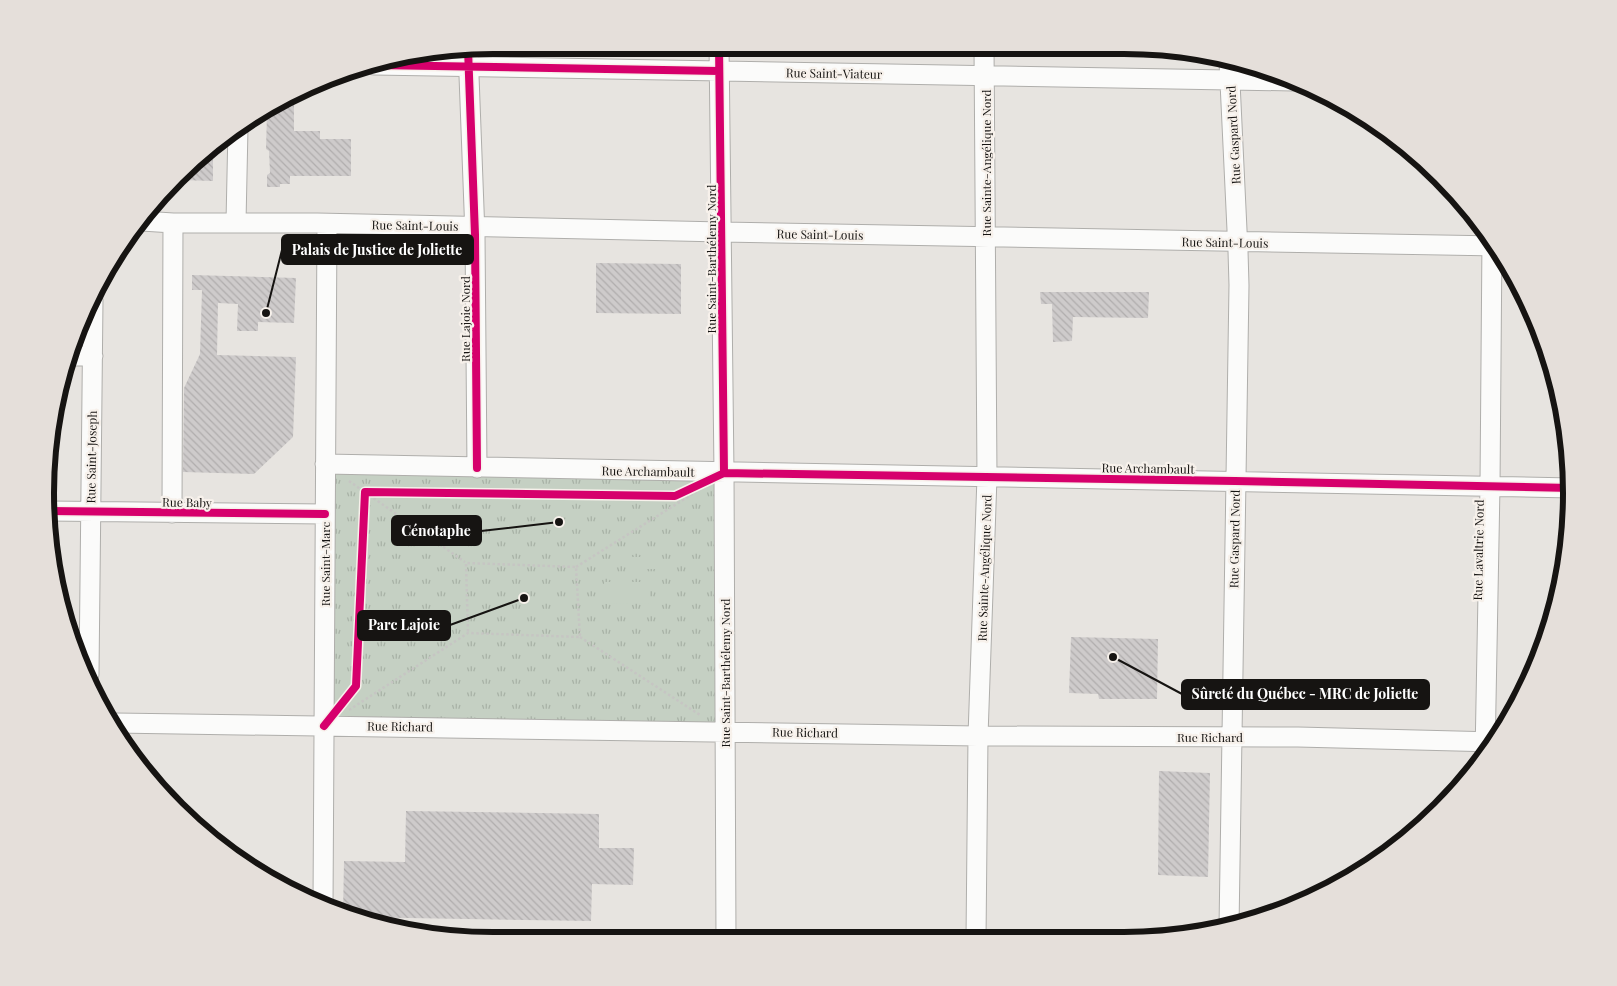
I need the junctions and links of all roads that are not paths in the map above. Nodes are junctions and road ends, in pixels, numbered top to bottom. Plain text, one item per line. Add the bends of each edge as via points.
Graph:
1 (719, 54) edge
2 (985, 54) edge
3 (468, 58) edge
4 (404, 63) edge
5 (1229, 67) edge
6 (719, 71) junction
7 (986, 76) junction
8 (1230, 80) junction
9 (1275, 81) edge
10 (238, 136) edge
11 (149, 221) edge
12 (236, 222) junction
13 (173, 223) junction
14 (327, 224) junction
15 (475, 227) junction
16 (722, 232) junction
17 (986, 237) junction
18 (1238, 242) junction
19 (1485, 244) edge
20 (1494, 257) edge
21 (93, 312) edge
22 (76, 356) edge
23 (93, 356) junction
24 (325, 464) junction
25 (477, 468) junction
26 (724, 474) junction
27 (987, 477) junction
28 (1235, 481) junction
29 (1490, 486) junction
30 (1563, 488) edge
31 (55, 511) edge
32 (91, 512) junction
33 (172, 513) junction
34 (325, 514) junction
35 (89, 666) edge
36 (119, 723) edge
37 (324, 726) junction
38 (725, 731) junction
39 (978, 736) junction
40 (1489, 737) edge
41 (1231, 738) junction
42 (1483, 746) edge
43 (323, 898) edge
44 (1229, 919) edge
45 (726, 932) edge
46 (976, 932) edge

1 - 6 street, Rue Saint-Barthélemy Nord
2 - 7 street, Rue Sainte-Angélique Nord
3 - 4 street, Rue Saint-Viateur
3 - 6 street, Rue Saint-Viateur
3 - 15 street, Rue Lajoie Nord
5 - 8 street, Rue Gaspard Nord
6 - 7 street, Rue Saint-Viateur
6 - 16 street, Rue Saint-Barthélemy Nord
7 - 8 street, Rue Saint-Viateur
7 - 17 street, Rue Sainte-Angélique Nord
8 - 9 street, Rue Saint-Viateur
8 - 18 street, Rue Gaspard Nord
10 - 12 street
11 - 13 street, Rue Saint-Louis
12 - 13 street, Rue Saint-Louis
12 - 14 street, Rue Saint-Louis
13 - 33 street
14 - 15 street, Rue Saint-Louis
14 - 24 street, Rue Saint-Marc
15 - 16 street, Rue Saint-Louis
15 - 25 street, Rue Lajoie Nord
16 - 17 street, Rue Saint-Louis
16 - 26 street, Rue Saint-Barthélemy Nord
17 - 18 street, Rue Saint-Louis
17 - 27 street, Rue Sainte-Angélique Nord
18 - 19 street, Rue Saint-Louis
18 - 28 street, Rue Gaspard Nord
20 - 29 street, Rue Lavaltrie Nord
21 - 23 street, Rue Saint-Joseph
22 - 23 street
23 - 32 street, Rue Saint-Joseph
24 - 25 street, Rue Archambault
24 - 34 street, Rue Saint-Marc
25 - 26 street, Rue Archambault
26 - 27 street, Rue Archambault
26 - 38 street, Rue Saint-Barthélemy Nord
27 - 28 street, Rue Archambault
27 - 39 street, Rue Sainte-Angélique Nord
28 - 29 street, Rue Archambault
28 - 41 street, Rue Gaspard Nord
29 - 30 street, Rue Archambault
29 - 40 street, Rue Lavaltrie Nord
31 - 32 street, Rue Baby
32 - 33 street, Rue Baby
32 - 35 street, Rue Saint-Joseph
33 - 34 street, Rue Baby
34 - 37 street, Rue Saint-Marc
36 - 37 street, Rue Richard
37 - 38 street, Rue Richard
37 - 43 street, Rue Saint-Marc
38 - 39 street, Rue Richard
38 - 45 street, Rue Saint-Barthélemy Nord
39 - 41 street, Rue Richard
39 - 46 street, Rue Sainte-Angélique Nord
41 - 42 street, Rue Richard via 1298,737
41 - 44 street, Rue Gaspard Nord

